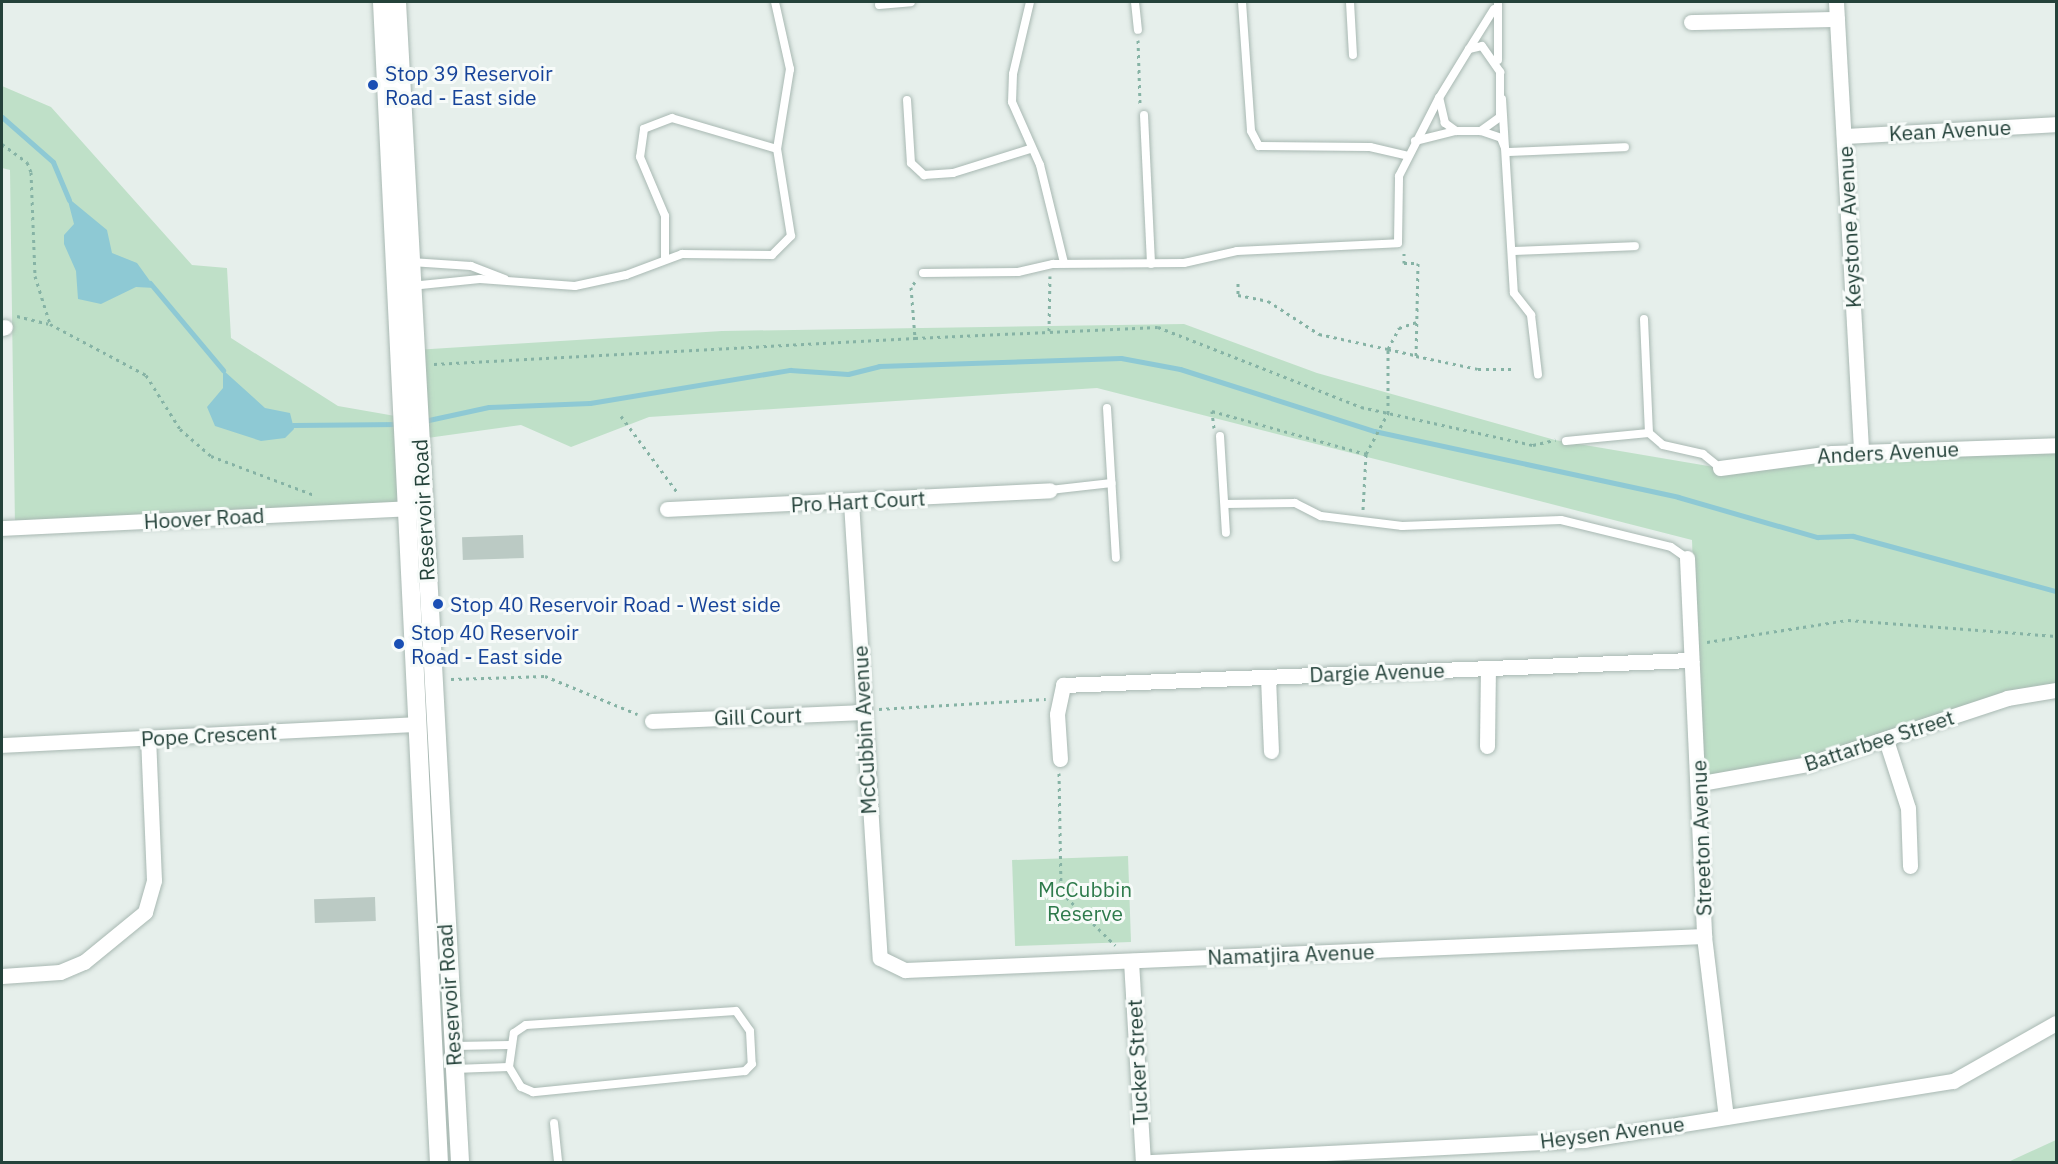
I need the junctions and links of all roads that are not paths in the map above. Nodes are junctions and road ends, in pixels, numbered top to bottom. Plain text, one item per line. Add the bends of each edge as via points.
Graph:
1 (382, 2) edge
2 (397, 2) edge
3 (775, 2) edge
4 (911, 2) edge
5 (1029, 2) edge
6 (1136, 2) edge
7 (1242, 2) edge
8 (1350, 2) edge
9 (1498, 2) edge
10 (1836, 2) edge
11 (879, 6) dead end
12 (1837, 19) junction
13 (1691, 22) dead end
14 (1137, 30) road end
15 (1469, 49) junction
16 (1353, 55) dead end
17 (1500, 72) junction
18 (1439, 98) junction
19 (1502, 99) junction
20 (907, 100) dead end
21 (1144, 115) road end
22 (2056, 124) edge
23 (1456, 130) junction
24 (1481, 131) junction
25 (1844, 136) junction
26 (1414, 142) junction
27 (1625, 147) dead end
28 (777, 149) junction
29 (1030, 149) junction
30 (1507, 152) junction
31 (1406, 155) junction
32 (1635, 246) dead end
33 (1512, 251) junction
34 (665, 259) junction
35 (410, 262) junction
36 (1064, 263) junction
37 (1151, 264) junction
38 (923, 273) road end
39 (509, 281) junction
40 (411, 286) junction
41 (1644, 319) dead end
42 (1538, 375) dead end
43 (408, 393) junction
44 (1107, 408) dead end
45 (1649, 433) junction
46 (1220, 436) road end
47 (1566, 441) road end
48 (2056, 444) edge
49 (1861, 452) junction
50 (1720, 468) joint
51 (1112, 483) junction
52 (1050, 490) joint
53 (851, 502) junction
54 (1225, 504) junction
55 (414, 507) junction
56 (667, 509) dead end
57 (2, 528) edge
58 (1226, 533) dead end
59 (1116, 558) dead end
60 (1687, 558) joint
61 (1692, 660) junction
62 (1488, 668) junction
63 (1268, 677) junction
64 (2056, 690) edge
65 (863, 712) junction
66 (652, 720) road end
67 (425, 724) junction
68 (148, 738) junction
69 (1886, 740) junction
70 (2, 746) edge
71 (1487, 746) dead end
72 (1271, 751) dead end
73 (1060, 759) road end
74 (1701, 783) junction
75 (1910, 866) dead end
76 (1704, 936) junction
77 (880, 958) joint
78 (1131, 961) junction
79 (2, 976) edge
80 (2056, 1023) edge
81 (510, 1045) junction
82 (453, 1046) junction
83 (509, 1067) junction
84 (454, 1069) junction
85 (1726, 1117) junction
86 (554, 1123) dead end
87 (439, 1162) edge
88 (460, 1162) edge
89 (558, 1162) edge
90 (1143, 1162) edge
91 (1150, 1162) edge

1 - 43 main road, Reservoir Road
2 - 35 main road, Reservoir Road
3 - 28 lane via 790,69
4 - 11 lane
5 - 29 lane via 1011,87
6 - 14 lane
7 - 31 lane via 1251,131 1258,146 1370,147
8 - 16 lane
9 - 15 lane
9 - 17 lane
10 - 12 street, Keystone Avenue
12 - 13 street
12 - 25 street, Keystone Avenue
15 - 17 lane via 1489,50
15 - 18 lane
17 - 19 lane
18 - 23 lane via 1445,123
18 - 26 lane
19 - 24 lane via 1500,117
19 - 30 lane
20 - 29 lane via 910,163 924,175 953,173
21 - 37 lane
22 - 25 street, Kean Avenue
23 - 24 lane
23 - 26 lane
24 - 30 lane via 1501,138
25 - 49 street, Keystone Avenue
26 - 31 lane
27 - 30 lane
28 - 34 lane via 792,224 788,244 772,255 731,252
28 - 34 lane via 672,118 644,129 640,157 664,216
29 - 36 lane via 1040,165
30 - 33 lane
31 - 37 lane via 1399,176 1398,243 1237,251 1184,263
32 - 33 lane
33 - 42 lane via 1514,293 1532,315
34 - 39 lane via 626,275 575,286
35 - 39 lane via 471,266
35 - 40 main road, Reservoir Road
36 - 37 lane
36 - 38 lane via 1018,272
39 - 40 lane
40 - 43 main road, Reservoir Road via 415,366
41 - 45 lane
43 - 55 main road, Reservoir Road
44 - 51 lane
45 - 47 lane
45 - 50 lane via 1663,445 1703,454
46 - 54 lane
48 - 49 street, Anders Avenue
49 - 50 street, Anders Avenue
51 - 52 lane
51 - 59 lane
52 - 53 street, Pro Hart Court
53 - 56 street, Pro Hart Court
53 - 65 street, McCubbin Avenue
54 - 58 lane
54 - 60 lane via 1295,503 1321,516 1431,526 1561,520 1671,547
55 - 57 street, Hoover Road
55 - 67 main road, Reservoir Road
55 - 67 main road, Reservoir Road via 431,679
60 - 61 street, Streeton Avenue
61 - 62 street, Dargie Avenue
61 - 74 street, Streeton Avenue
62 - 63 street, Dargie Avenue
62 - 71 street
63 - 72 street
63 - 73 street, Dargie Avenue via 1063,685
64 - 69 street, Battarbee Street via 2007,698
65 - 66 street, Gill Court
65 - 77 street, McCubbin Avenue
67 - 68 street, Pope Crescent
67 - 82 main road, Reservoir Road
67 - 87 main road, Reservoir Road
68 - 70 street, Pope Crescent
68 - 79 street via 154,880 145,912 84,962 60,972
69 - 74 street, Battarbee Street via 1797,767
69 - 75 street via 1908,808
74 - 76 street, Streeton Avenue
76 - 78 street, Namatjira Avenue
76 - 85 street, Streeton Avenue
77 - 78 street, Namatjira Avenue via 905,970
78 - 90 street, Tucker Street
80 - 85 street, Heysen Avenue via 1953,1081
81 - 82 lane
81 - 83 lane
81 - 83 lane via 514,1033 526,1025 736,1011 750,1031 752,1064 732,1074 533,1092 521,1087
82 - 84 main road, Reservoir Road
83 - 84 lane
84 - 88 main road, Reservoir Road
85 - 91 street, Heysen Avenue via 1584,1140
86 - 89 lane

